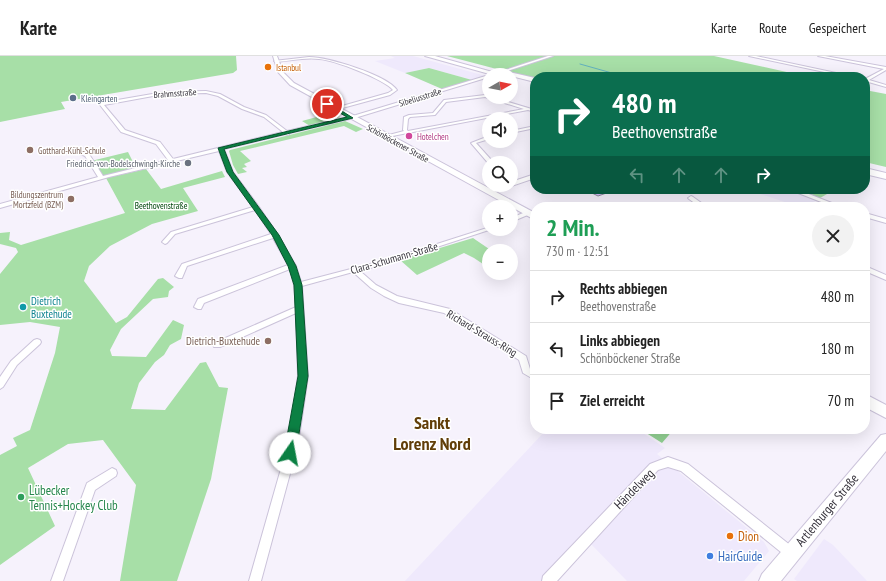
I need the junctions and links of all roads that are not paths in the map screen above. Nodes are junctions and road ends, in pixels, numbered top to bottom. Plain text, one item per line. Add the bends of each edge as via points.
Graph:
1 (428, 56) edge
2 (440, 56) edge
3 (552, 56) edge
4 (751, 56) edge
5 (820, 56) edge
6 (276, 59) edge
7 (886, 63) edge
8 (879, 67) junction
9 (515, 68) edge
10 (482, 69) edge
11 (886, 69) edge
12 (482, 70) edge
13 (829, 72) edge
14 (518, 77) edge
15 (870, 78) edge
16 (482, 79) edge
17 (530, 79) edge
18 (518, 80) edge
19 (870, 81) edge
20 (530, 83) edge
21 (886, 86) edge
22 (336, 109) junction
23 (529, 110) joint
24 (351, 118) junction
25 (530, 128) edge
26 (518, 131) edge
27 (407, 132) junction
28 (288, 134) junction
29 (387, 136) junction
30 (482, 140) edge
31 (221, 148) junction
32 (80, 152) dead end
33 (485, 156) edge
34 (171, 160) junction
35 (870, 166) edge
36 (886, 170) edge
37 (870, 172) edge
38 (886, 176) edge
39 (102, 177) junction
40 (530, 177) edge
41 (518, 181) edge
42 (482, 188) edge
43 (489, 192) edge
44 (804, 194) edge
45 (691, 198) dead end
46 (697, 202) edge
47 (826, 202) edge
48 (0, 206) edge
49 (257, 208) junction
50 (530, 214) edge
51 (530, 215) edge
52 (870, 216) edge
53 (518, 218) edge
54 (886, 221) edge
55 (482, 231) edge
56 (275, 235) junction
57 (164, 242) dead end
58 (292, 266) junction
59 (355, 270) junction
60 (870, 270) edge
61 (179, 276) dead end
62 (886, 278) edge
63 (298, 285) junction
64 (198, 307) dead end
65 (300, 308) junction
66 (37, 342) dead end
67 (217, 345) dead end
68 (530, 374) edge
69 (0, 385) edge
70 (870, 403) edge
71 (886, 412) edge
72 (886, 440) edge
73 (112, 473) dead end
74 (791, 553) junction
75 (57, 581) edge
76 (256, 581) edge
77 (548, 581) edge
78 (769, 581) edge

1 - 12 highway
2 - 10 highway
3 - 9 street, Sibeliusstraße
4 - 13 street
5 - 8 street
6 - 22 main road, Schönböckener Straße via 283,77 291,84
6 - 22 street via 326,60 380,80 395,90
7 - 8 street
8 - 11 street
11 - 15 street
14 - 17 highway
16 - 24 street, Sibeliusstraße
18 - 20 highway
19 - 21 street
22 - 24 main road, Schönböckener Straße
23 - 27 street
23 - 27 street via 484,96 445,101 434,114 409,116 406,122
24 - 28 street
24 - 29 main road, Schönböckener Straße
25 - 26 street
27 - 29 street
28 - 31 street
28 - 34 street, Brahmsstraße via 264,116 219,95 206,92 164,92 100,104 123,131 158,143
29 - 42 main road, Schönböckener Straße
30 - 33 street via 474,143
31 - 34 street
31 - 49 street via 230,172
32 - 39 street via 87,155
34 - 39 street
35 - 36 highway
37 - 38 highway
39 - 48 street
40 - 41 street
43 - 50 main road, Schönböckener Straße
44 - 47 street
45 - 46 street
49 - 56 street
49 - 57 street via 173,233
51 - 53 street
52 - 54 street
55 - 59 street, Clara-Schumann-Straße
56 - 58 street
56 - 61 street via 184,265
58 - 63 street
58 - 64 street via 201,301
59 - 63 street, Clara-Schumann-Straße
59 - 68 street, Richard-Strauss-Ring via 379,292 394,299 447,311 522,358 526,371
60 - 62 street
63 - 65 street
65 - 67 street
65 - 76 street via 303,376 293,444
66 - 69 street via 14,363
70 - 71 main road
72 - 74 main road, Artlenburger Straße
73 - 75 street via 91,488
74 - 77 street, Händelweg via 684,467 668,462 654,467
74 - 78 main road, Artlenburger Straße

